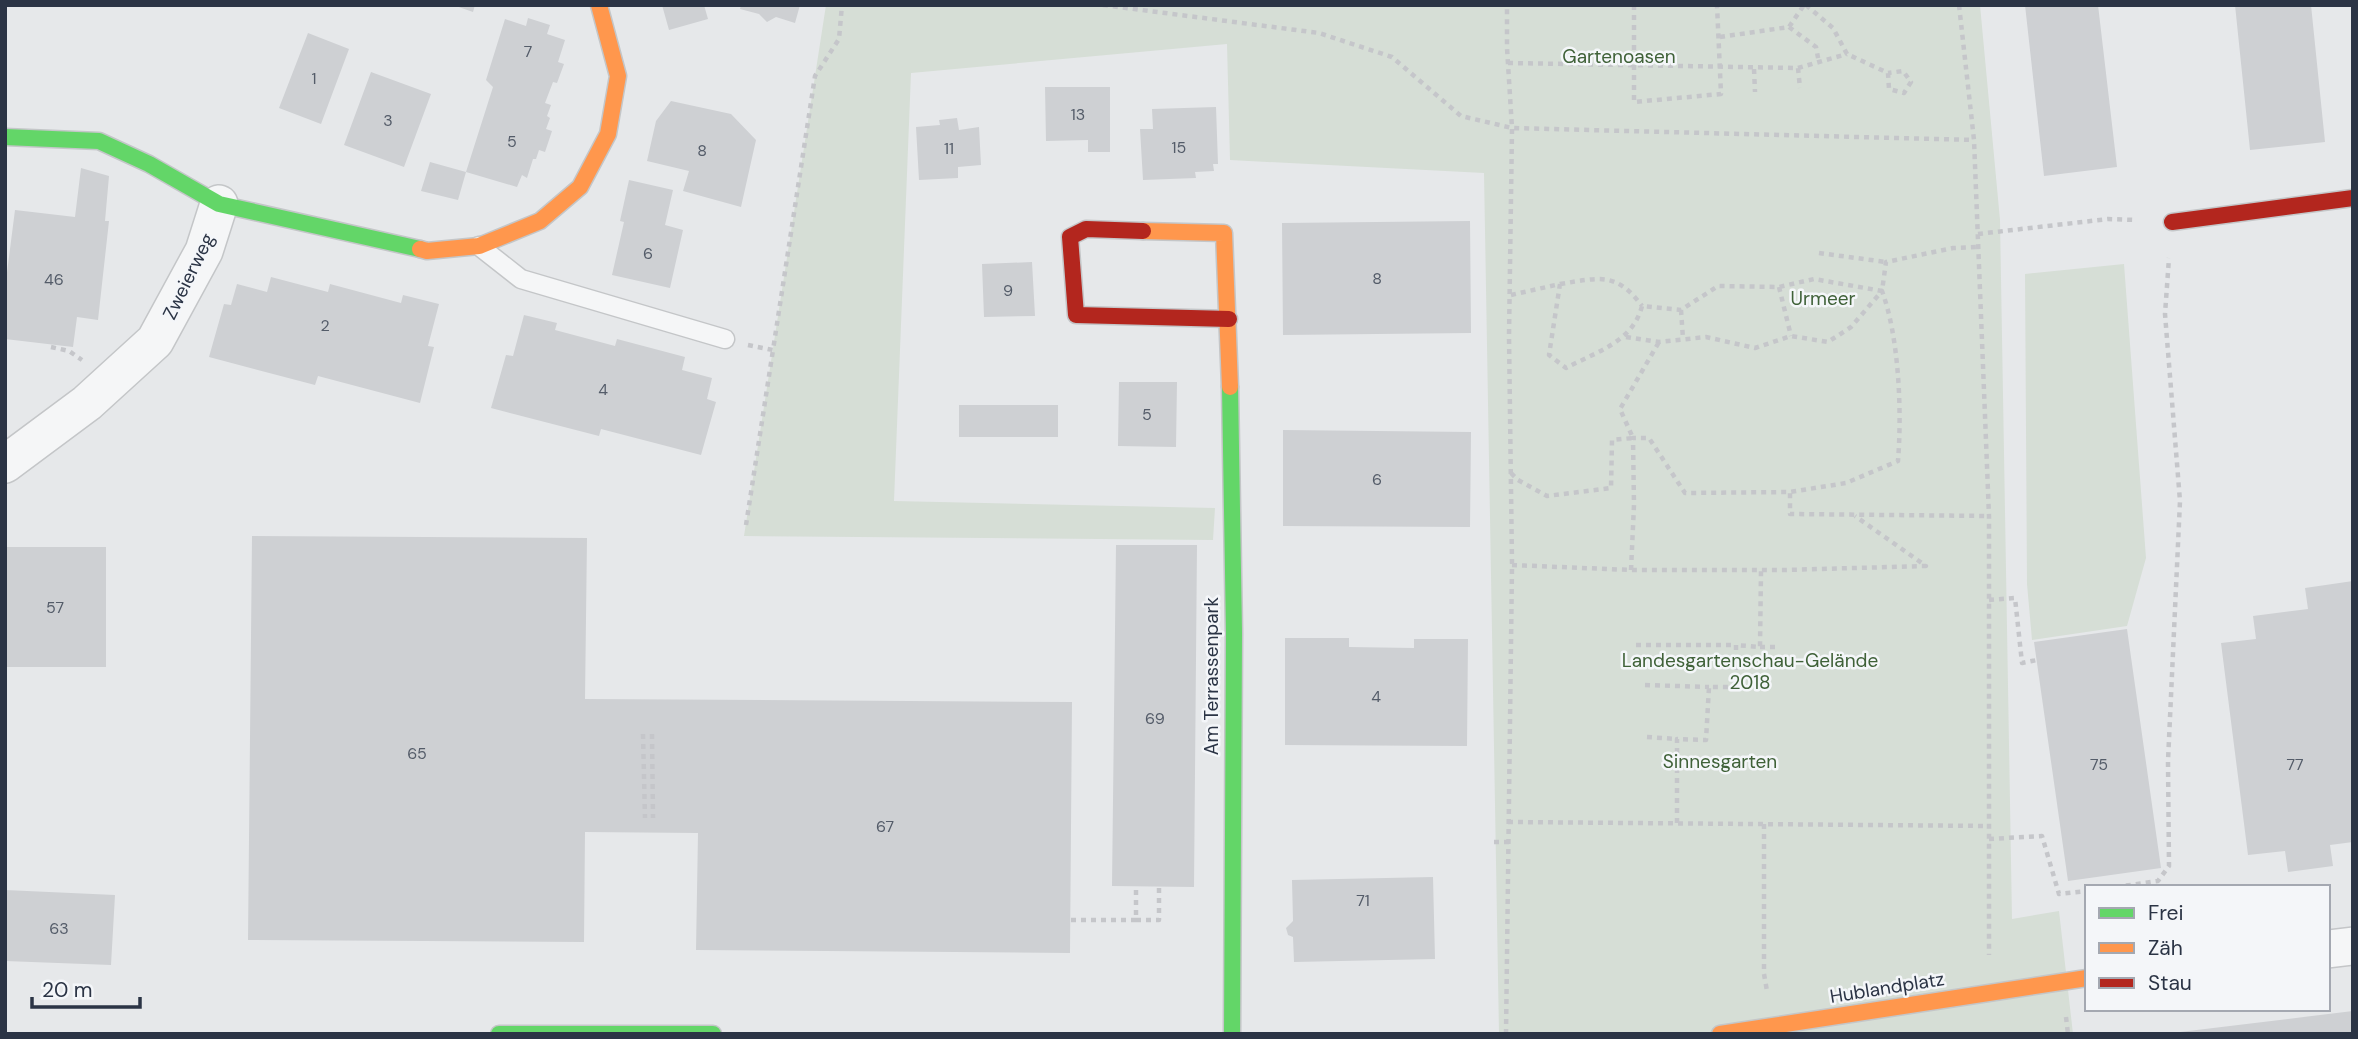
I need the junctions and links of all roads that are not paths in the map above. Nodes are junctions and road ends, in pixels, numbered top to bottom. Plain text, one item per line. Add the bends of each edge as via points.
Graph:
1 (599, 5) edge
2 (5, 137) edge
3 (2353, 198) edge
4 (219, 204) junction
5 (2172, 222) road end
6 (479, 246) junction
7 (1229, 318) junction
8 (725, 339) road end
9 (5, 464) edge
10 (2353, 946) edge
11 (2330, 949) edge
12 (2085, 978) edge
13 (499, 1034) edge
14 (713, 1034) edge
15 (1232, 1034) edge
16 (1720, 1034) edge

1 - 6 street via 618,76 608,134 580,187 540,221
2 - 4 street via 99,141
3 - 5 street
4 - 6 street via 427,251
4 - 9 street, Zweierweg via 204,251 155,341 87,403
6 - 8 lane via 520,279
7 - 7 street, Am Terrassenpark via 1224,233 1086,229 1070,237 1076,315
7 - 15 street, Am Terrassenpark
10 - 11 street
12 - 16 street, Hublandplatz
13 - 14 street

